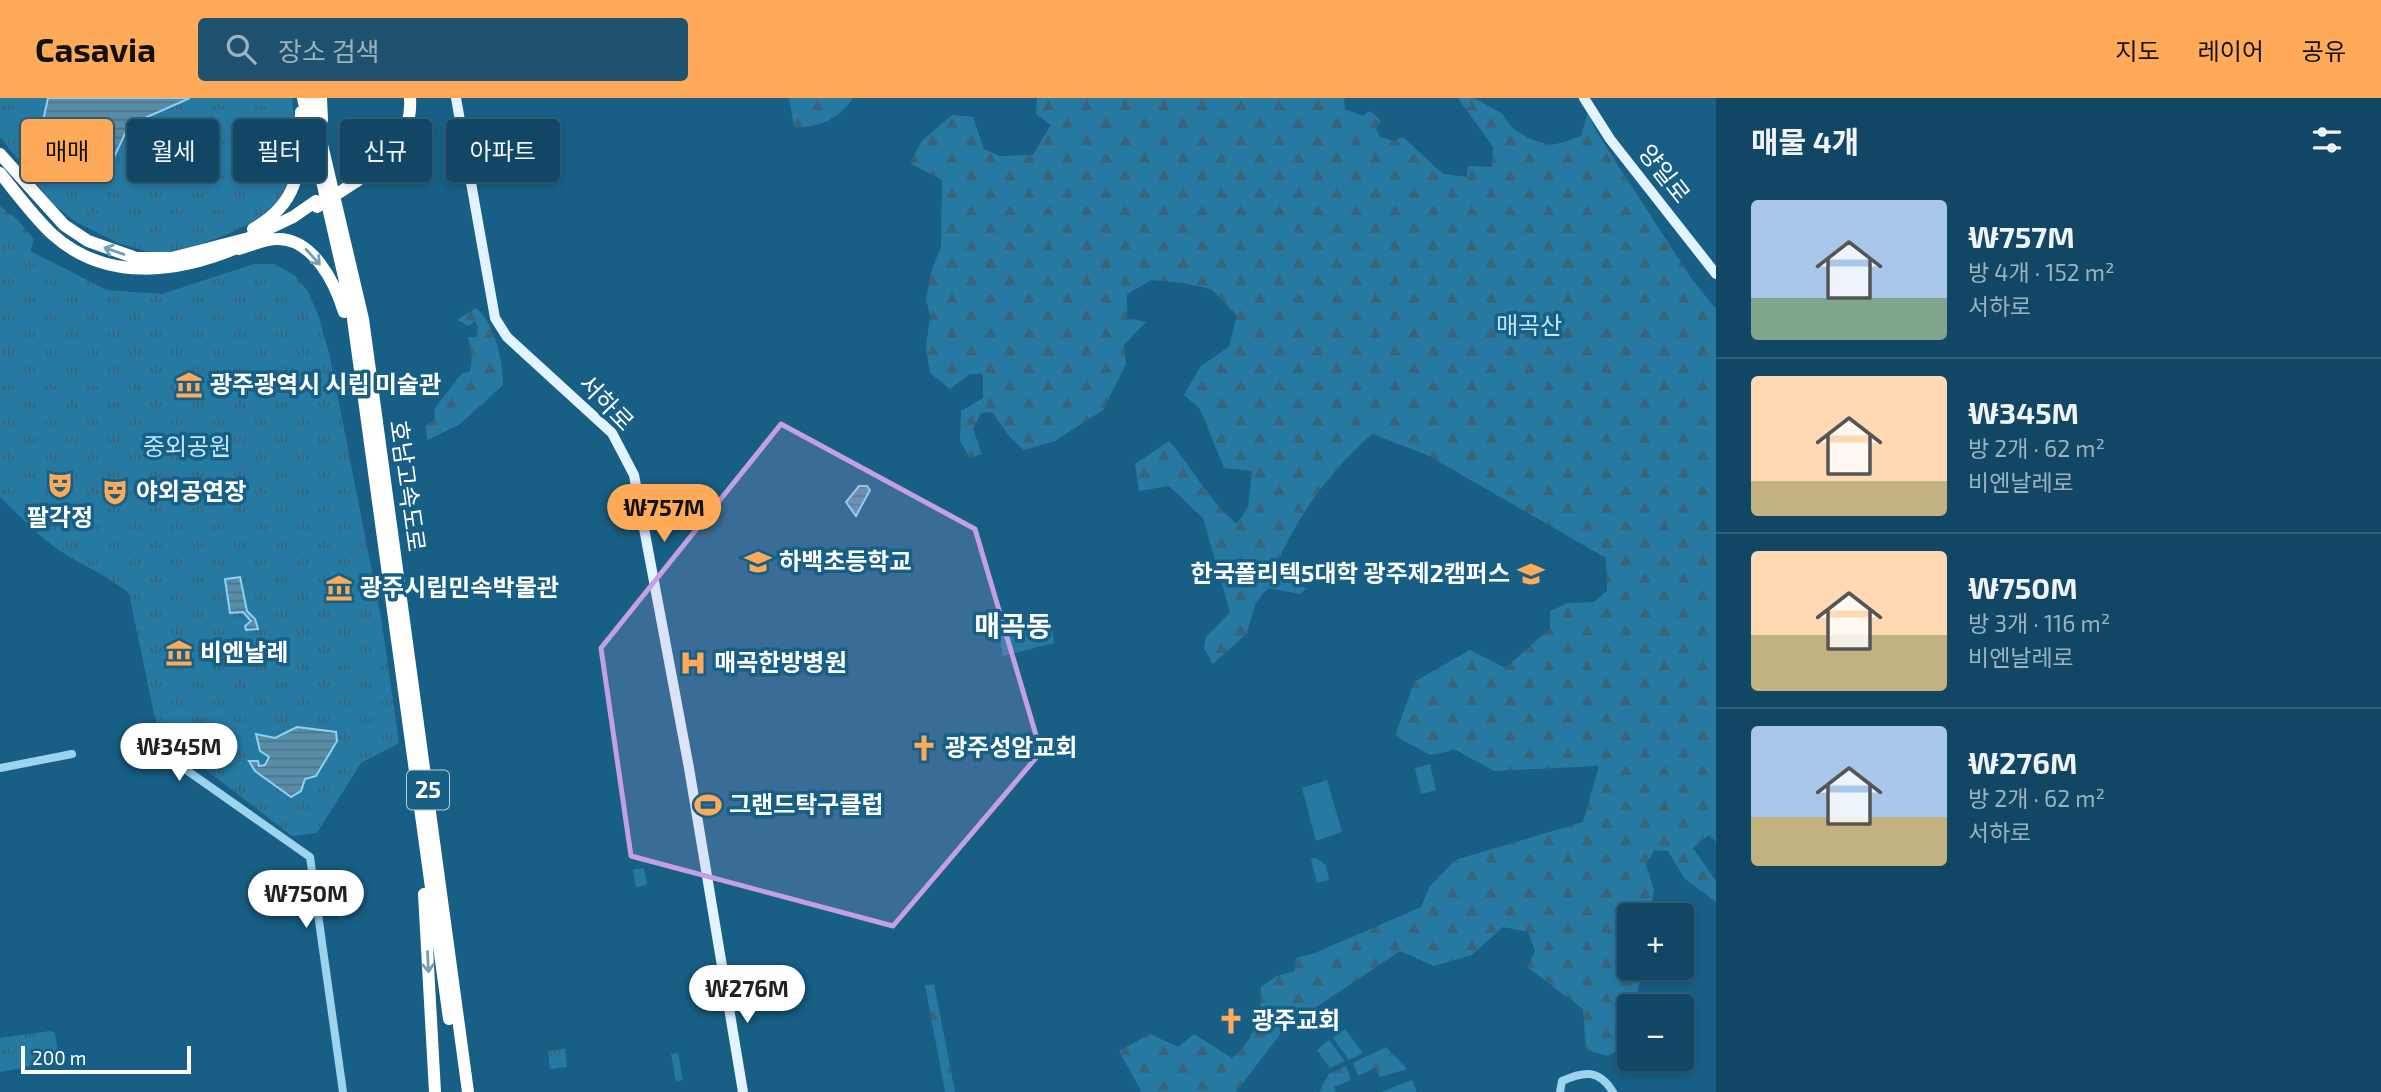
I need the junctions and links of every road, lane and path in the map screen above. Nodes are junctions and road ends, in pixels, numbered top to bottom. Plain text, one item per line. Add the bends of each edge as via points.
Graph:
1 (302, 98) edge
2 (311, 98) edge
3 (321, 98) edge
4 (408, 98) edge
5 (456, 98) edge
6 (1584, 98) edge
7 (316, 119) edge
8 (322, 119) edge
9 (0, 154) edge
10 (326, 161) edge
11 (0, 173) edge
12 (222, 249) junction
13 (1716, 274) edge
14 (363, 380) junction
15 (375, 443) junction
16 (381, 489) junction
17 (72, 754) dead end
18 (166, 755) dead end
19 (0, 768) edge
20 (418, 796) junction
21 (342, 1092) edge
22 (435, 1092) edge
23 (460, 1092) edge
24 (468, 1092) edge
25 (743, 1092) edge
26 (1560, 1092) edge
27 (1613, 1092) edge

1 - 12 highway via 295,186 265,222
1 - 14 highway, 호남고속도로 / 25 via 352,312
2 - 7 highway, 호남고속도로 / 25
3 - 8 highway
4 - 12 highway, bridge via 410,118 399,144 273,233
5 - 25 main road, 서하로 via 495,318 507,337 612,433 634,475
6 - 13 main road, 양일로 via 1610,139
12 -> 9 highway via 155,260 88,242 64,225
10 - 15 highway, 호남고속도로 / 25 via 363,319
11 - 12 highway via 54,236 97,260 131,270 162,270
12 -> 14 highway via 275,239 307,249 340,298
14 - 15 highway, 호남고속도로 / 25
15 - 16 highway, 호남고속도로 / 25
16 - 20 highway, 호남고속도로 / 25
16 - 24 highway, 호남고속도로 / 25
17 - 19 street
18 - 21 street via 310,857
20 -> 22 highway
20 - 23 highway, 호남고속도로 / 25
26 - 27 street via 1562,1080 1583,1071 1600,1076

